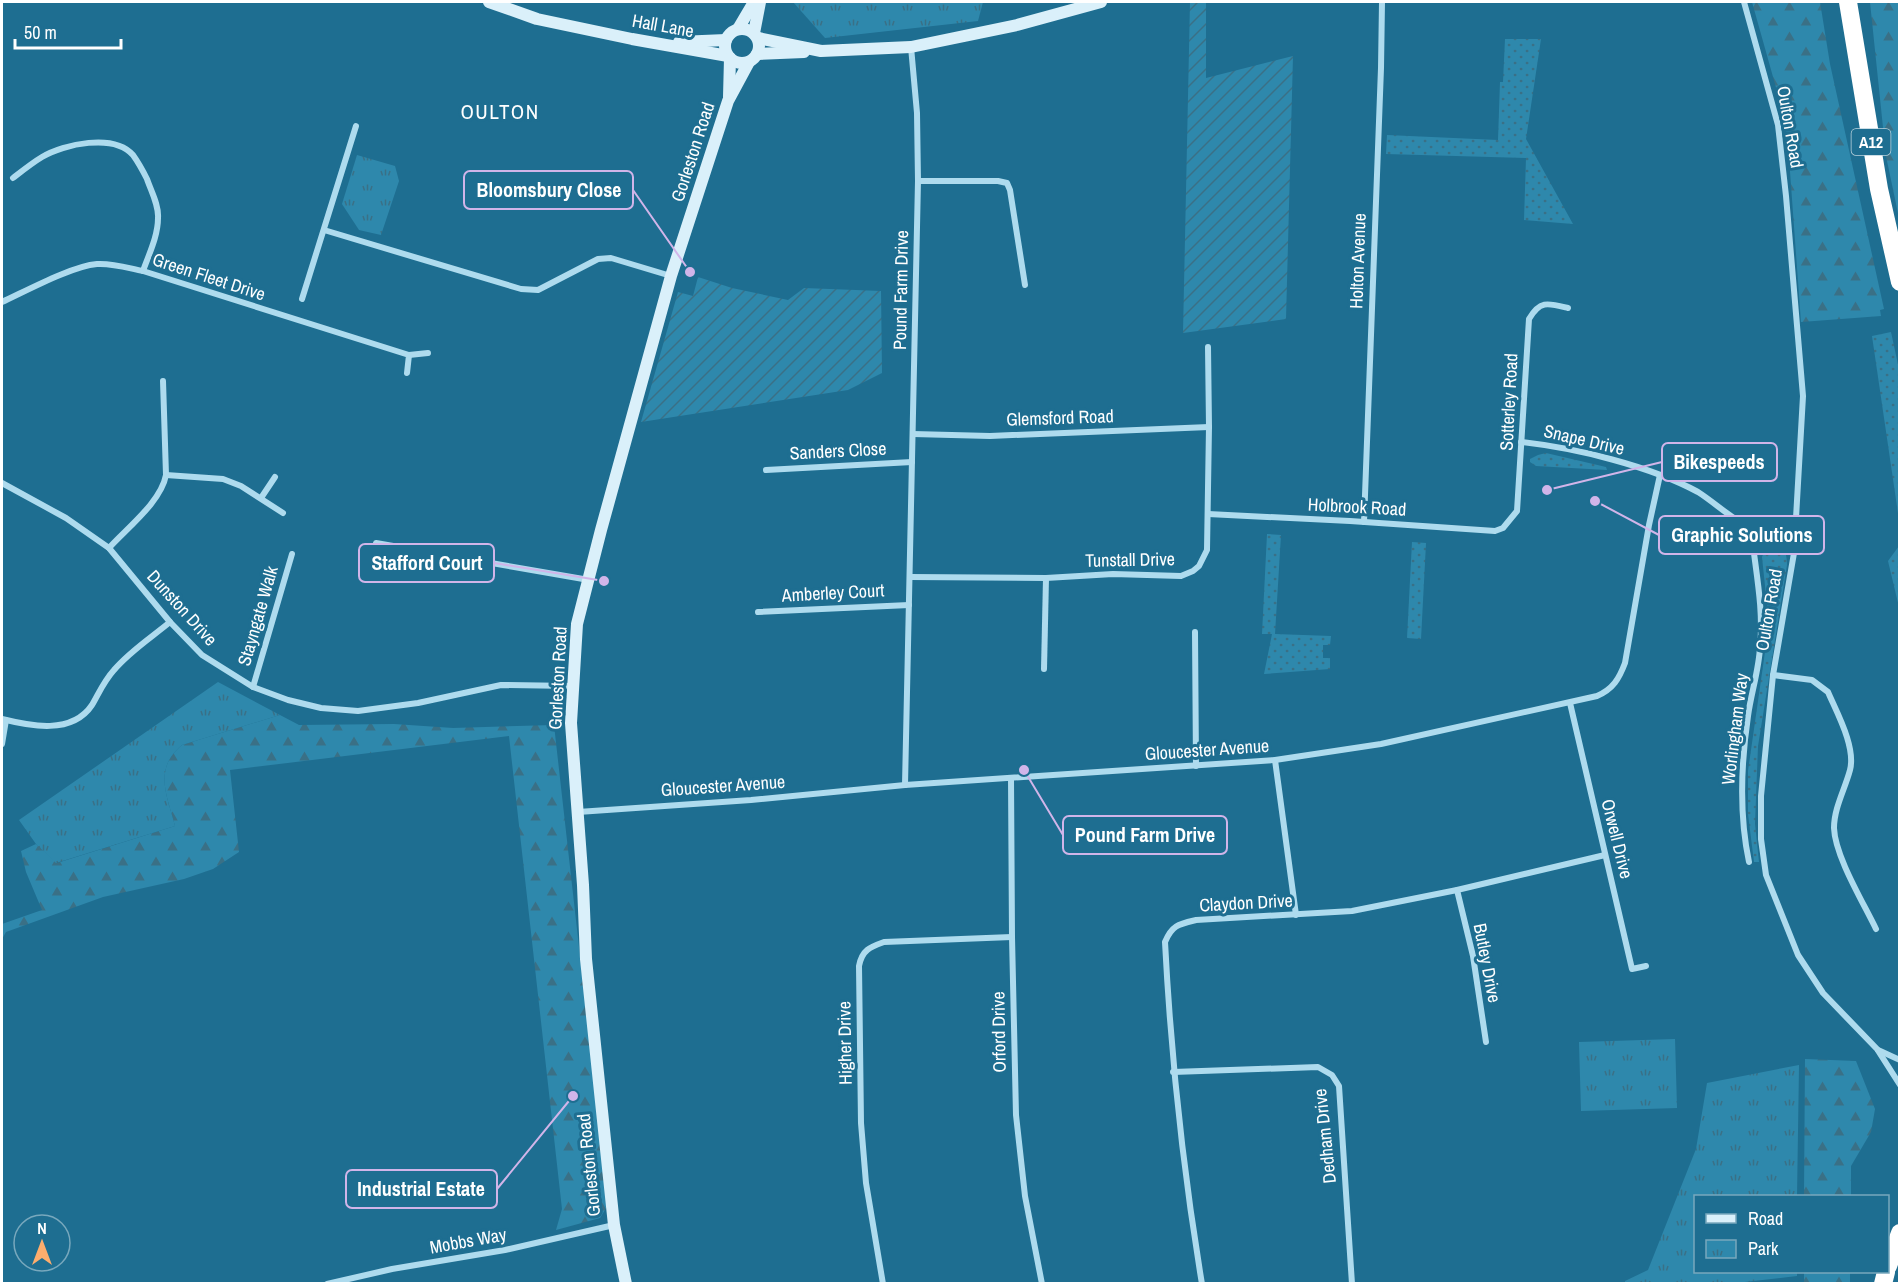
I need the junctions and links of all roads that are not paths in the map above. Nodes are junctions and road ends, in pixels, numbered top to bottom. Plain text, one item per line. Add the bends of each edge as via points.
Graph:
1 (489, 2) edge
2 (754, 2) edge
3 (760, 2) edge
4 (1101, 2) edge
5 (1382, 2) edge
6 (1744, 2) edge
7 (1848, 2) edge
8 (738, 29) junction
9 (756, 36) junction
10 (726, 40) junction
11 (656, 42) junction
12 (911, 47) junction
13 (821, 51) junction
14 (729, 57) junction
15 (753, 58) junction
16 (728, 101) junction
17 (356, 126) dead end
18 (13, 178) dead end
19 (918, 181) junction
20 (324, 230) junction
21 (143, 271) junction
22 (671, 276) junction
23 (1899, 282) edge
24 (1025, 285) dead end
25 (302, 298) dead end
26 (2, 302) edge
27 (1568, 308) dead end
28 (1208, 346) dead end
29 (428, 353) dead end
30 (409, 355) junction
31 (407, 373) dead end
32 (163, 381) dead end
33 (1209, 427) junction
34 (913, 434) junction
35 (1521, 442) junction
36 (912, 462) junction
37 (766, 470) dead end
38 (166, 475) junction
39 (1660, 475) junction
40 (275, 477) dead end
41 (2, 483) edge
42 (261, 498) junction
43 (283, 513) dead end
44 (1208, 514) junction
45 (1364, 522) junction
46 (1503, 528) joint
47 (1751, 528) junction
48 (376, 543) dead end
49 (109, 548) junction
50 (1794, 553) junction
51 (292, 554) dead end
52 (910, 577) junction
53 (1046, 578) junction
54 (590, 580) junction
55 (909, 605) junction
56 (758, 612) dead end
57 (171, 622) junction
58 (1195, 632) dead end
59 (1044, 669) dead end
60 (1773, 675) junction
61 (574, 686) junction
62 (253, 687) junction
63 (1570, 703) junction
64 (4, 720) edge
65 (2, 744) edge
66 (1275, 760) junction
67 (1196, 766) junction
68 (1011, 778) junction
69 (905, 785) junction
70 (578, 812) junction
71 (1605, 855) junction
72 (1749, 862) dead end
73 (1457, 890) junction
74 (1296, 915) junction
75 (1876, 928) dead end
76 (1011, 937) junction
77 (1646, 966) dead end
78 (1486, 1042) dead end
79 (1877, 1049) junction
80 (1899, 1060) edge
81 (1173, 1072) junction
82 (1899, 1085) edge
83 (614, 1226) junction
84 (1899, 1233) edge
85 (1889, 1260) edge
86 (327, 1284) edge
87 (626, 1284) edge
88 (883, 1284) edge
89 (1042, 1284) edge
90 (1202, 1284) edge
91 (1352, 1284) edge

1 - 11 main road, Hall Lane via 537,19
2 - 8 main road
3 - 9 main road
4 - 12 main road via 1017,25
5 - 45 street, Holton Avenue
6 - 50 street, Oulton Road via 1778,125 1787,207 1803,396
7 - 23 highway, A12 via 1879,189
8 - 9 main road via 744,28
8 - 10 main road
9 - 13 main road
9 - 15 main road via 759,49
10 - 11 main road
10 - 14 main road
11 - 14 main road, Hall Lane
12 - 13 main road
12 - 19 street, Pound Farm Drive
13 - 15 main road
14 - 15 main road via 738,63
14 - 16 main road
15 - 16 main road, Gorleston Road
16 - 22 main road, Gorleston Road
17 - 20 street
18 - 21 street via 61,148 114,144 132,154 144,174 159,217
19 - 24 street via 1007,183
19 - 34 street, Pound Farm Drive
20 - 22 street via 521,289 538,290 598,259 611,258
20 - 25 street
21 - 26 street, Green Fleet Drive via 96,264
21 - 30 street, Green Fleet Drive
22 - 54 main road, Gorleston Road
27 - 35 street, Sotterley Road via 1540,305 1529,319
28 - 33 street, Tunstall Drive
29 - 30 street, Green Fleet Drive
30 - 31 street
32 - 38 street
33 - 34 street, Glemsford Road via 990,436
33 - 44 street, Tunstall Drive
34 - 36 street, Pound Farm Drive
35 - 39 street, Snape Drive via 1612,460
35 - 46 street, Sotterley Road via 1517,511
36 - 37 street, Sanders Close
36 - 52 street, Pound Farm Drive
38 - 42 street via 223,479
38 - 49 street via 164,486 152,503
39 - 47 street, Snape Drive via 1698,492
39 - 63 street, Gloucester Avenue via 1619,679 1607,692
40 - 42 street
41 - 49 street, Dunston Drive via 66,518
42 - 43 street
44 - 45 street, Holbrook Road
44 - 53 street, Tunstall Drive via 1207,550 1199,566 1181,576 1113,574
45 - 46 street, Holbrook Road via 1495,531
47 - 50 street, Snape Drive via 1782,534
47 - 72 street, Worlingham Way via 1762,622 1743,774
48 - 54 street
49 - 57 street, Dunston Drive
50 - 60 street, Oulton Road
51 - 62 street, Stayngate Walk
52 - 53 street, Tunstall Drive
52 - 55 street, Pound Farm Drive
53 - 59 street
54 - 61 main road, Gorleston Road via 577,624
55 - 56 street, Amberley Court
55 - 69 street, Pound Farm Drive
57 - 62 street, Dunston Drive via 202,655
57 - 64 street via 115,669 91,707 78,718 65,724 38,726
58 - 67 street
60 - 75 street via 1812,680 1827,692 1848,736 1851,768 1834,826 1838,849
60 - 79 street, Oulton Road via 1761,796 1766,875 1809,974
61 - 62 street, Dunston Drive via 501,685 358,711 321,708
61 - 70 main road, Gorleston Road via 571,723
63 - 66 street, Gloucester Avenue via 1381,744
63 - 71 street, Orwell Drive
64 - 65 street
66 - 67 street, Gloucester Avenue
66 - 74 street
67 - 68 street, Gloucester Avenue
68 - 69 street, Gloucester Avenue
68 - 76 street, Orford Drive
69 - 70 street, Gloucester Avenue
70 - 83 main road, Gorleston Road via 586,959
71 - 73 street, Claydon Drive
71 - 77 street, Orwell Drive via 1632,969
73 - 74 street, Claydon Drive via 1352,911
73 - 78 street, Butley Drive via 1473,956
74 - 81 street, Claydon Drive via 1196,920 1170,930 1165,942
76 - 88 street, Higher Drive via 884,942 870,947 861,956 861,1123 866,1183
76 - 89 street, Orford Drive via 1016,1115 1025,1196
79 - 80 street, Oulton Road
79 - 82 street, Oulton Road
81 - 90 street, Claydon Drive
81 - 91 street, Dedham Drive via 1318,1067 1332,1075 1339,1086
83 - 86 street, Mobbs Way
83 - 87 main road, Gorleston Road
84 - 85 highway

